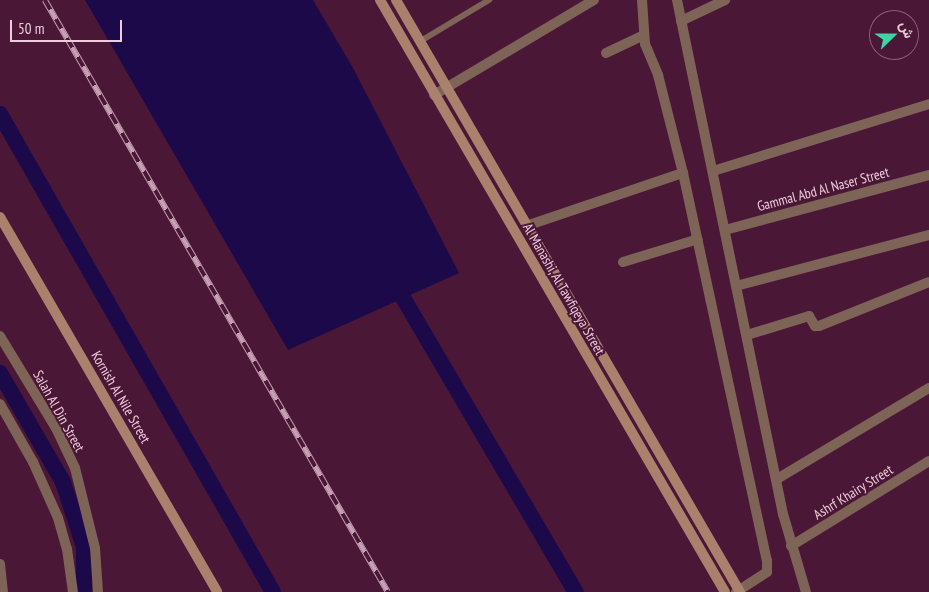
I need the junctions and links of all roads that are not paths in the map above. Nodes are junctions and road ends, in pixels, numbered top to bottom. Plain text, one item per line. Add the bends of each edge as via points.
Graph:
1 (380, 0) edge
2 (396, 0) edge
3 (489, 0) edge
4 (594, 0) edge
5 (642, 0) edge
6 (677, 0) edge
7 (725, 0) edge
8 (681, 21) junction
9 (644, 35) junction
10 (419, 42) junction
11 (606, 53) dead end
12 (445, 89) junction
13 (434, 95) junction
14 (929, 104) edge
15 (713, 171) junction
16 (683, 173) junction
17 (929, 175) edge
18 (0, 217) edge
19 (526, 226) junction
20 (725, 230) junction
21 (929, 235) edge
22 (698, 239) junction
23 (623, 262) dead end
24 (929, 282) edge
25 (736, 286) junction
26 (747, 335) junction
27 (0, 336) edge
28 (929, 388) edge
29 (0, 404) edge
30 (929, 461) edge
31 (777, 479) junction
32 (791, 546) junction
33 (0, 564) edge
34 (3, 592) edge
35 (73, 592) edge
36 (98, 592) edge
37 (217, 592) edge
38 (725, 592) edge
39 (738, 592) edge
40 (806, 592) edge

1 - 13 main road, Al Manashi, Al Tawfiqeya Street
2 - 10 main road, Al Manashi, Al Tawfiqeya Street
3 - 10 lane
4 - 12 street
5 - 9 street
6 - 8 street
7 - 8 street
8 - 15 street
9 - 11 street
9 - 16 street
10 - 12 main road, Al Manashi, Al Tawfiqeya Street
12 - 13 street
12 - 19 main road, Al Manashi, Al Tawfiqeya Street
13 - 38 main road, Al Manashi, Al Tawfiqeya Street
14 - 15 street
15 - 20 street
16 - 19 street
16 - 22 street
17 - 20 street, Gammal Abd Al Naser Street
18 - 37 main road, Kornish Al Nile Street
19 - 39 main road, Al Manashi, Al Tawfiqeya Street
20 - 25 street
21 - 25 street
22 - 23 street
22 - 39 street via 768,566 762,576
24 - 26 street via 817,326 809,316
25 - 26 street
26 - 31 street
27 - 36 street, Salah Al Din Street via 56,428 75,468 96,548
28 - 31 street
29 - 35 street via 33,462 58,518 68,549
30 - 32 street, Ashrf Khairy Street
31 - 32 street
32 - 40 street
33 - 34 street

